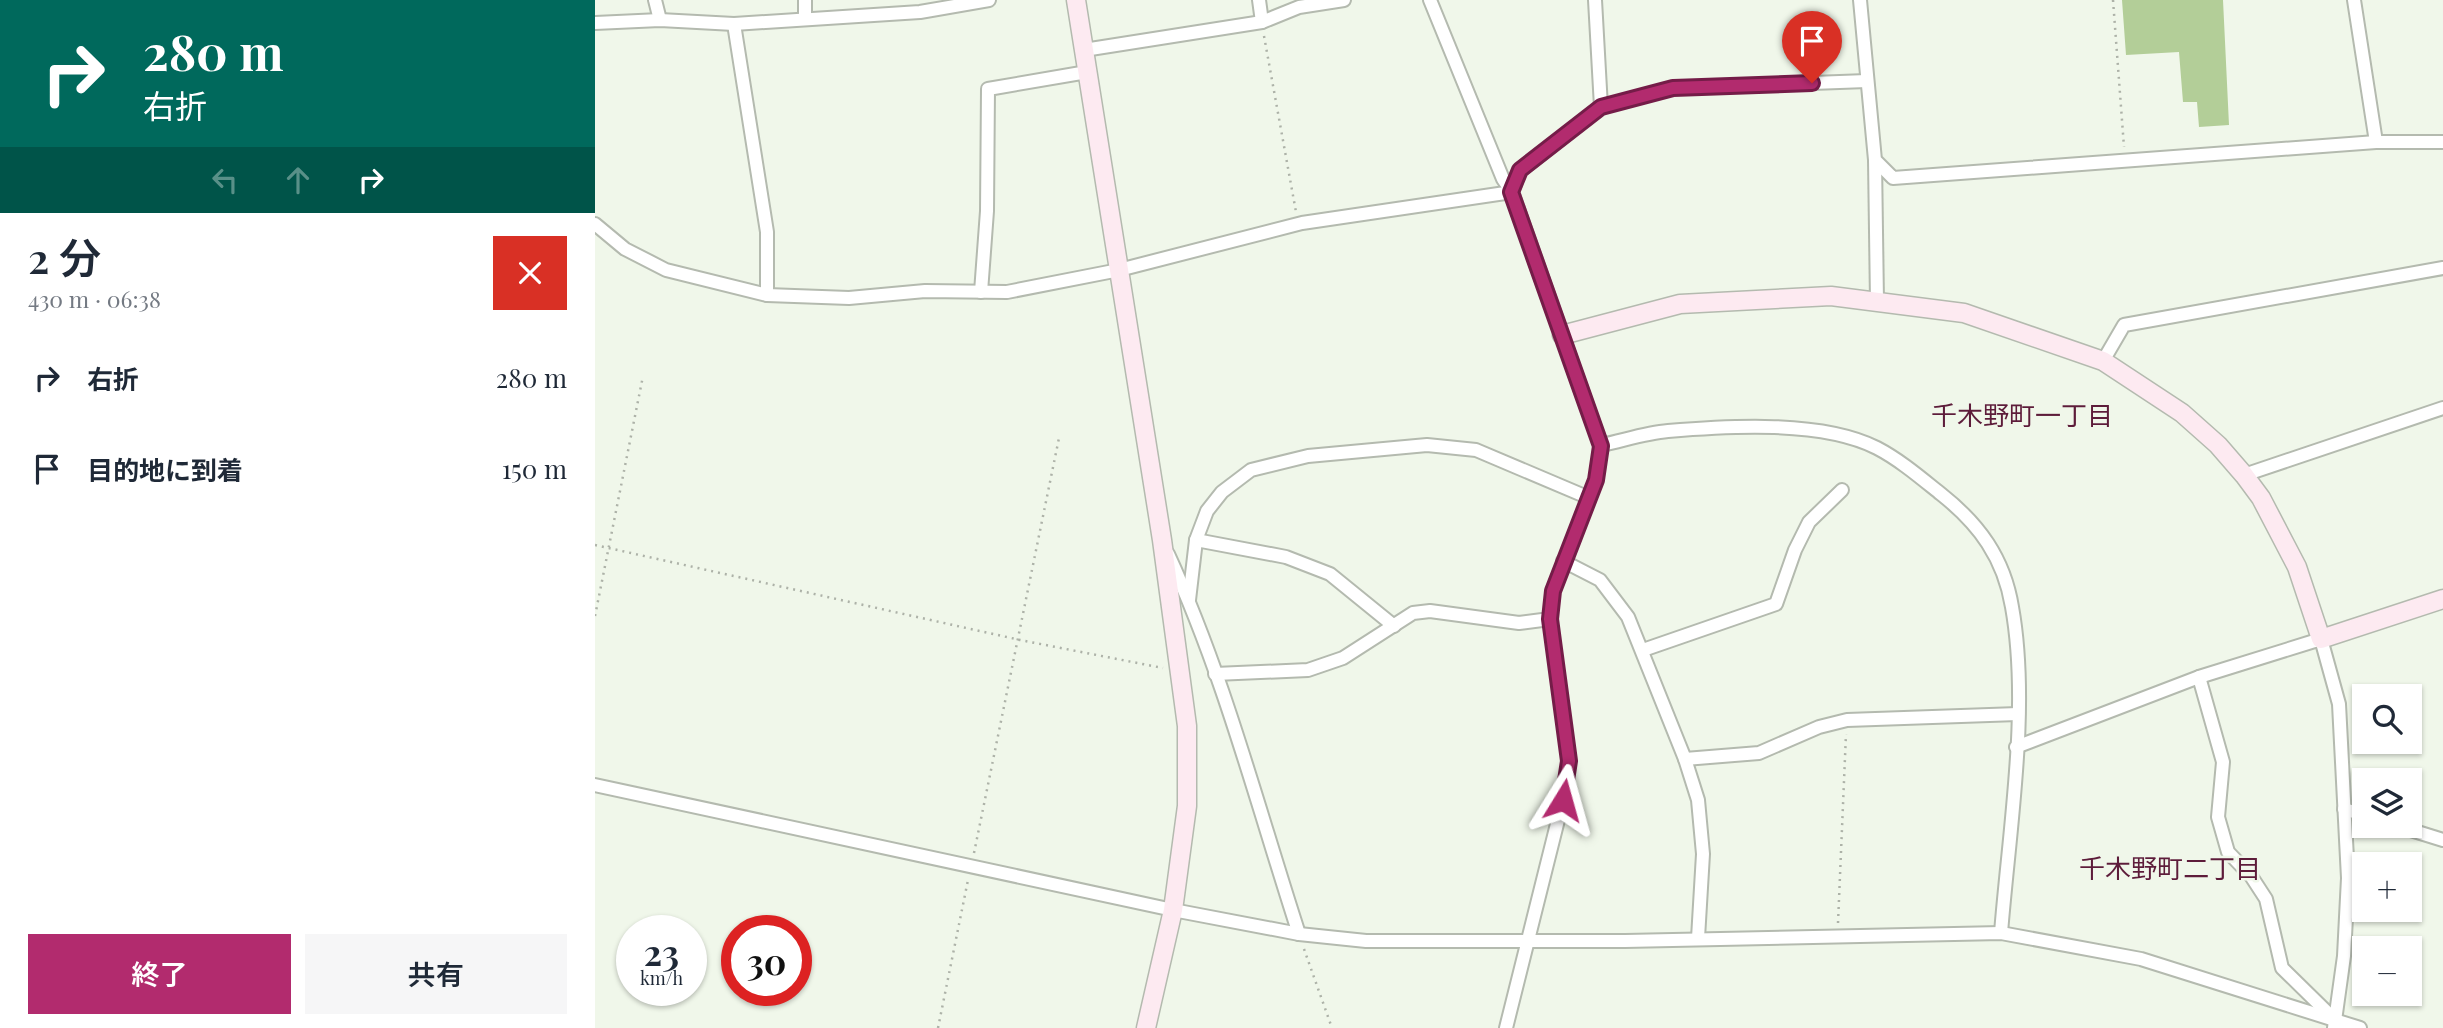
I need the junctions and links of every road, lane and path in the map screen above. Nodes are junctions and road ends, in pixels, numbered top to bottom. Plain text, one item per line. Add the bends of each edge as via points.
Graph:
1 (655, 0) edge
2 (805, 0) edge
3 (989, 0) edge
4 (1076, 0) edge
5 (1259, 0) edge
6 (1344, 0) edge
7 (1430, 0) edge
8 (1595, 0) edge
9 (1860, 0) edge
10 (2113, 0) edge
11 (2354, 0) edge
12 (805, 18) junction
13 (660, 20) junction
14 (1262, 22) junction
15 (595, 23) edge
16 (734, 23) junction
17 (1084, 50) junction
18 (1087, 72) junction
19 (1867, 81) junction
20 (1601, 107) junction
21 (2376, 142) junction
22 (2443, 142) edge
23 (1875, 160) junction
24 (2125, 161) junction
25 (1511, 192) junction
26 (595, 224) edge
27 (1298, 225) junction
28 (2443, 268) edge
29 (1119, 270) junction
30 (981, 292) junction
31 (767, 296) junction
32 (1877, 302) junction
33 (1562, 335) junction
34 (2103, 361) junction
35 (643, 376) dead end
36 (2443, 408) edge
37 (1059, 438) dead end
38 (1601, 446) junction
39 (2244, 475) junction
40 (1842, 490) dead end
41 (1587, 497) junction
42 (1161, 540) junction
43 (1196, 540) junction
44 (595, 545) edge
45 (609, 548) junction
46 (1563, 561) junction
47 (2443, 599) edge
48 (1189, 600) junction
49 (595, 616) edge
50 (1550, 619) junction
51 (1394, 626) junction
52 (2321, 639) junction
53 (1020, 640) junction
54 (1643, 650) junction
55 (1180, 671) junction
56 (1215, 674) junction
57 (2199, 677) junction
58 (2018, 714) junction
59 (1847, 720) junction
60 (2016, 747) junction
61 (1685, 760) junction
62 (595, 785) edge
63 (2344, 809) junction
64 (2352, 811) edge
65 (2422, 833) edge
66 (2443, 840) edge
67 (971, 867) junction
68 (1173, 910) junction
69 (2001, 933) junction
70 (1299, 934) junction
71 (1837, 937) junction
72 (1698, 938) junction
73 (1526, 940) junction
74 (2335, 1025) edge
75 (939, 1028) edge
76 (1146, 1028) edge
77 (1332, 1028) edge
78 (1506, 1028) edge
79 (2360, 1028) edge

1 - 13 street
2 - 12 street
3 - 12 street via 920,12
4 - 17 street
5 - 14 street
6 - 14 street via 1299,7
7 - 25 street
8 - 20 street
9 - 19 street
10 - 24 path
11 - 21 street
12 - 16 street
13 - 15 street
13 - 16 street
14 - 17 street
14 - 27 path
16 - 31 street via 767,232
17 - 18 street
18 - 29 street
18 - 30 street via 988,89
19 - 20 street via 1673,88
19 - 23 street
20 - 25 street via 1520,170
21 - 22 street
21 - 24 street
23 - 24 street via 1893,178
23 - 32 street
25 - 27 street
25 - 33 street
26 - 31 street via 625,248 666,270
27 - 29 street
28 - 34 street via 2124,326
29 - 30 street via 1007,292
29 - 42 street
30 - 31 street via 925,291 849,298
32 - 33 street via 1831,296 1680,304
32 - 34 street via 1964,313
33 - 38 street
34 - 39 street via 2182,413
35 - 45 path
36 - 39 street
37 - 53 path
38 - 41 street via 1596,480
38 - 58 street via 1665,431 1742,429 1802,430 1876,447 1965,513 1997,556 2012,604
39 - 52 street via 2297,566
40 - 54 street via 1809,522 1776,604
41 - 43 street via 1476,450 1427,444 1383,447 1308,456 1251,470 1222,492 1207,511
41 - 46 street
42 - 48 street
42 - 55 street
43 - 48 street
43 - 51 street via 1286,557 1330,574
44 - 45 path
45 - 49 path
45 - 53 path
46 - 50 street
46 - 54 street via 1600,580 1627,617
47 - 52 street
48 - 56 street
50 - 51 street via 1519,623 1430,611 1413,613
50 - 73 street via 1569,761
51 - 56 street via 1343,658 1308,670
52 - 57 street
52 - 63 street via 2339,704
53 - 55 path
53 - 67 path
54 - 61 street
55 - 68 street via 1187,726 1187,806
56 - 70 street
57 - 60 street
57 - 74 street via 2223,762 2218,817 2228,852 2252,876 2266,899 2282,968
58 - 59 street
58 - 60 street
59 - 61 street via 1759,753
59 - 71 path
60 - 69 street
61 - 72 street via 1698,800 1703,854
62 - 67 street
63 - 64 street
63 - 74 street via 2349,878
65 - 66 street
67 - 68 street
67 - 75 path
68 - 70 street
68 - 76 street
69 - 71 street
69 - 74 street via 2141,959
70 - 73 street via 1366,941
70 - 77 path
71 - 72 street
72 - 73 street
73 - 78 street
74 - 79 street

